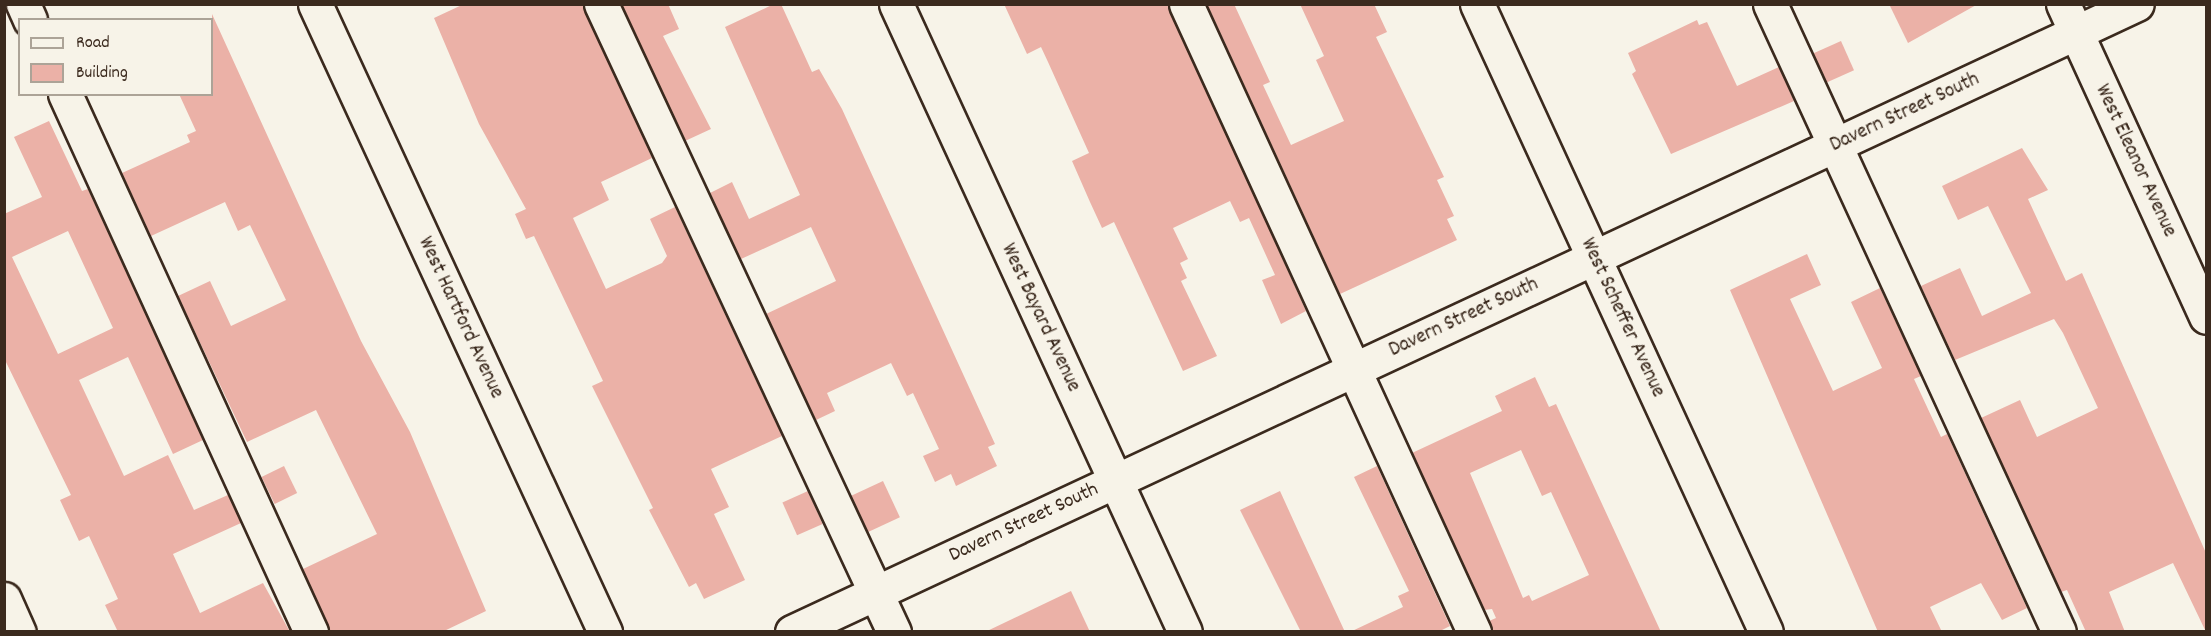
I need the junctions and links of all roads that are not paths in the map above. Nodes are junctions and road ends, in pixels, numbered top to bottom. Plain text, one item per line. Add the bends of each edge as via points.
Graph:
1 (23, 4) edge
2 (315, 4) edge
3 (601, 4) edge
4 (896, 4) edge
5 (1186, 4) edge
6 (1478, 4) edge
7 (1770, 4) edge
8 (2137, 4) edge
9 (29, 18) edge
10 (2069, 19) edge
11 (65, 96) edge
12 (1834, 146) junction
13 (1594, 257) junction
14 (2206, 317) edge
15 (1353, 370) junction
16 (1115, 481) junction
17 (876, 592) junction
18 (4, 599) edge
19 (20, 632) edge
20 (311, 632) edge
21 (605, 632) edge
22 (792, 632) edge
23 (894, 632) edge
24 (1185, 632) edge
25 (1473, 632) edge
26 (1766, 632) edge
27 (2059, 632) edge

1 - 9 street
2 - 21 street, West Hartford Avenue
3 - 17 street
4 - 16 street, West Bayard Avenue
5 - 15 street
6 - 13 street, West Scheffer Avenue
7 - 12 street
8 - 10 street, Davern Street South
10 - 12 street, Davern Street South
10 - 14 street, West Eleanor Avenue
11 - 20 street
12 - 13 street, Davern Street South
12 - 27 street
13 - 15 street, Davern Street South
13 - 26 street, West Scheffer Avenue
15 - 16 street, Davern Street South
15 - 25 street
16 - 17 street, Davern Street South
16 - 24 street, West Bayard Avenue
17 - 22 street, Davern Street South
17 - 23 street
18 - 19 street

